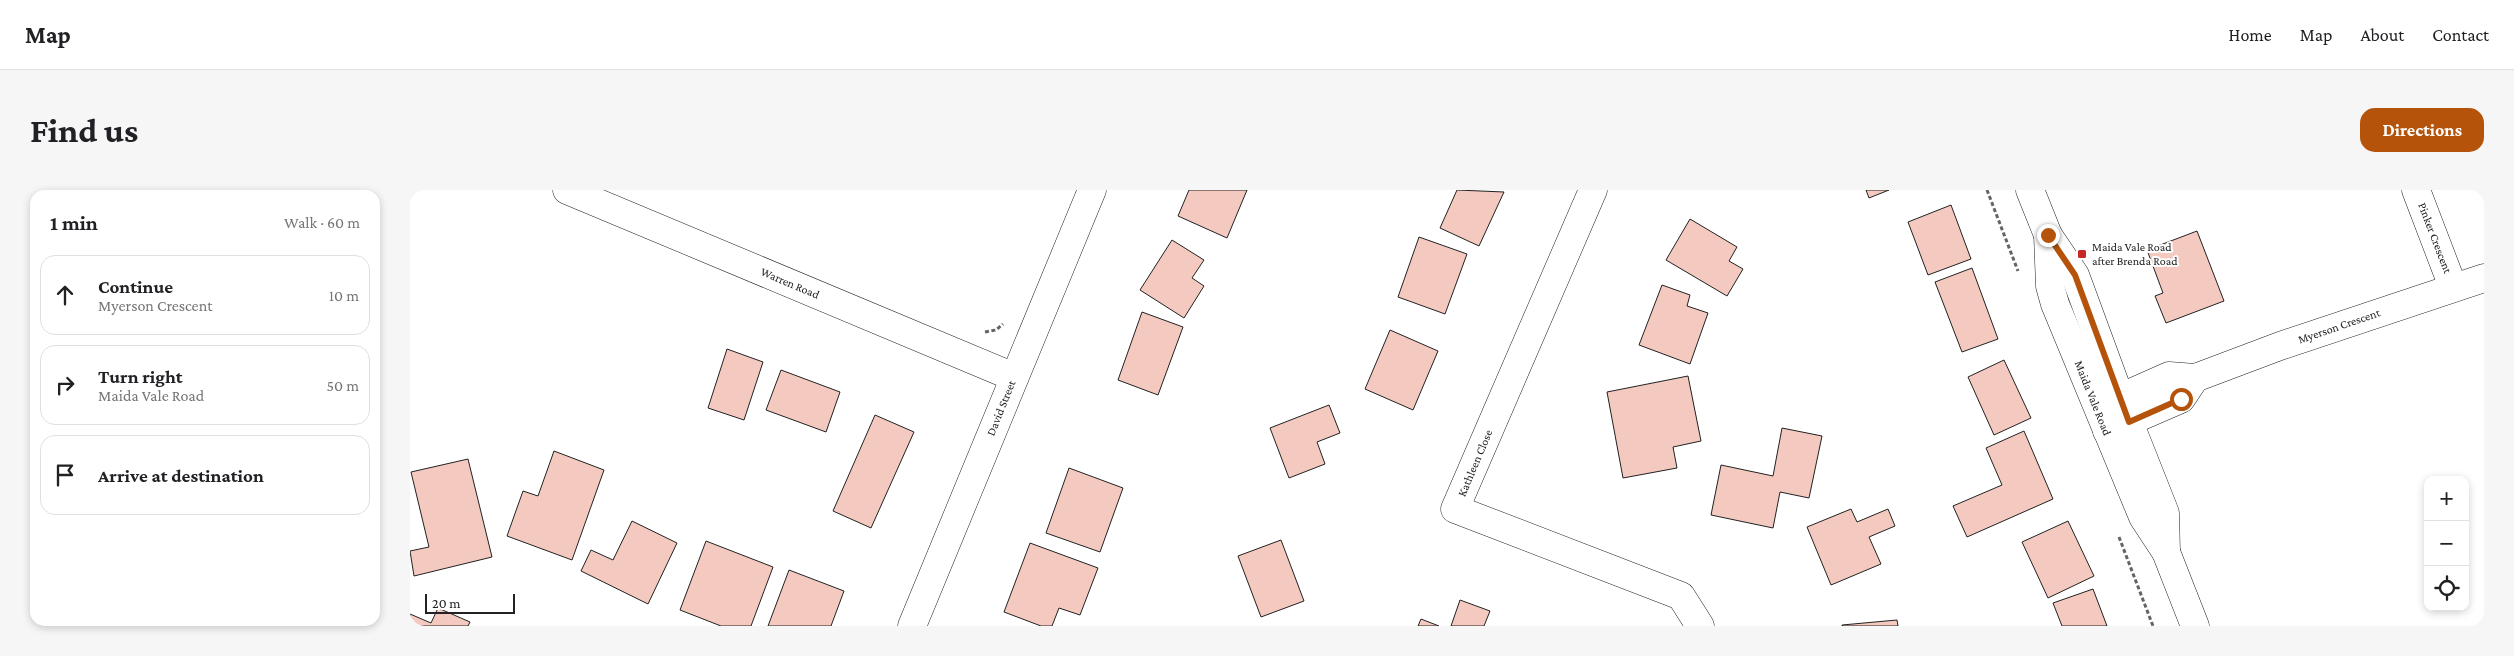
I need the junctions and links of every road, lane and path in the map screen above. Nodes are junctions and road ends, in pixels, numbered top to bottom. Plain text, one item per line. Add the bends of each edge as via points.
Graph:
1 (567, 190) edge
2 (1092, 190) edge
3 (1593, 190) edge
4 (2030, 190) edge
5 (2416, 190) edge
6 (596, 195) edge
7 (2484, 278) edge
8 (2453, 287) junction
9 (1006, 322) dead end
10 (961, 355) junction
11 (1014, 377) junction
12 (2113, 415) junction
13 (912, 626) edge
14 (1700, 626) edge
15 (2195, 626) edge

1 - 6 street, Warren Road
2 - 11 street, David Street
3 - 14 street, Kathleen Close via 1455,510 1681,596
4 - 12 street, Maida Vale Road via 2048,235 2050,286
5 - 8 street, Pinker Crescent
6 - 10 street, Warren Road
7 - 8 street, Myerson Crescent
8 - 12 street, Myerson Crescent via 2195,378 2169,376
9 - 10 path via 996,330 980,333 969,329
10 - 11 street, Warren Road
11 - 13 street, David Street
12 - 15 street, Maida Vale Road via 2142,517 2166,552

